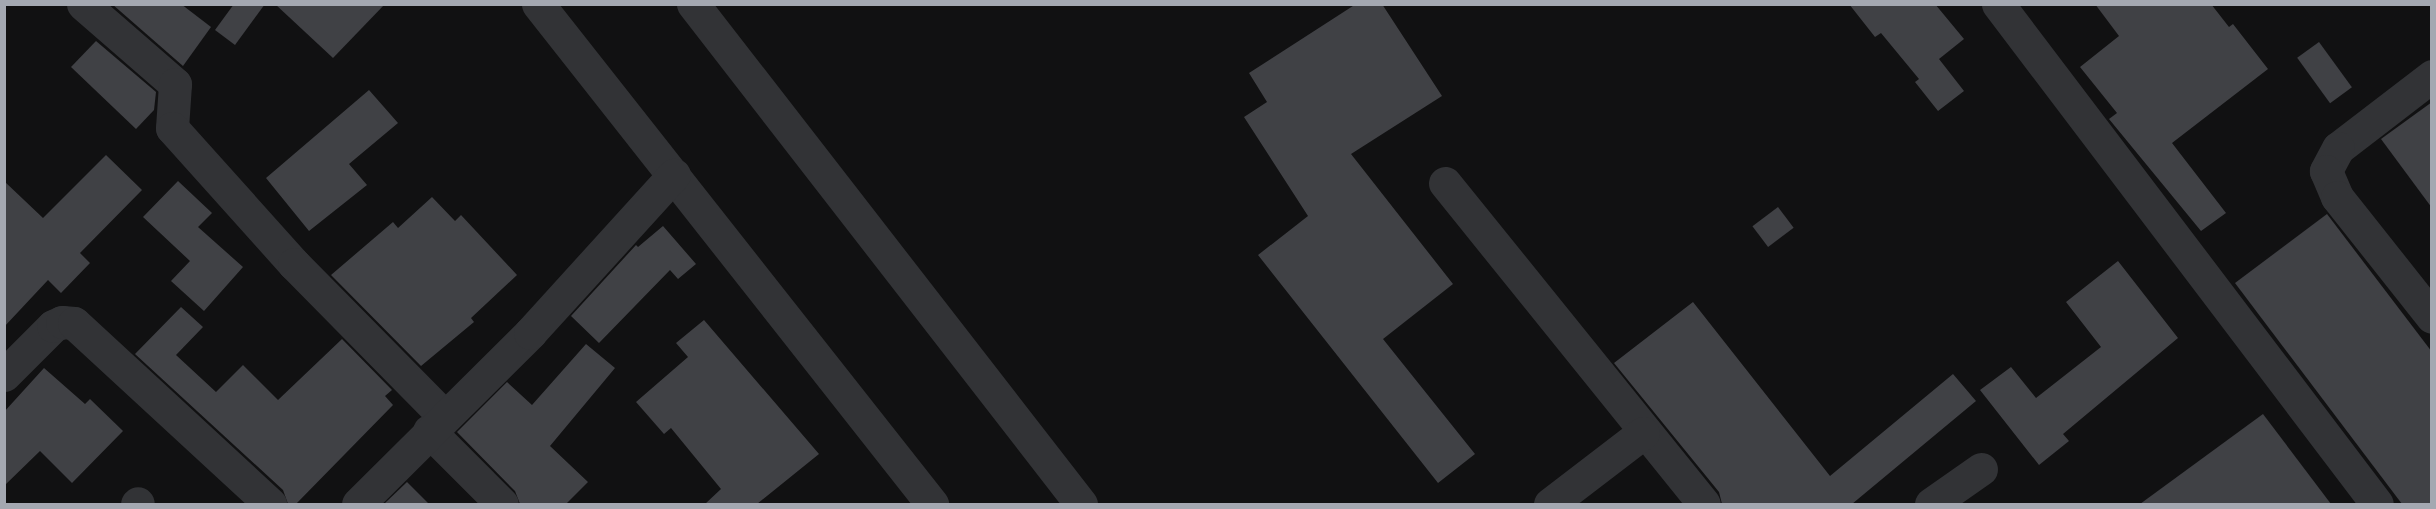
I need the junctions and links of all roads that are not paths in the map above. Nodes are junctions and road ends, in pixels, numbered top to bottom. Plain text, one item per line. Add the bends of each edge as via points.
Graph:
1 (83, 4) edge
2 (538, 4) edge
3 (693, 4) edge
4 (1998, 4) edge
5 (2432, 76) edge
6 (674, 176) junction
7 (1445, 183) dead end
8 (2432, 316) edge
9 (4, 375) edge
10 (437, 423) junction
11 (1643, 433) junction
12 (1981, 469) dead end
13 (270, 504) edge
14 (358, 504) edge
15 (502, 504) edge
16 (932, 504) edge
17 (1081, 504) edge
18 (1550, 504) edge
19 (1704, 504) edge
20 (1931, 504) edge
21 (2378, 504) edge

1 - 10 street via 175,84 172,128
2 - 6 street
3 - 17 street
4 - 21 street
5 - 8 street via 2338,148 2326,171 2337,197
6 - 10 street via 530,333
6 - 16 street
7 - 11 street
9 - 13 street via 53,326 63,322 80,328
10 - 14 street
10 - 15 street
11 - 18 street
11 - 19 street
12 - 20 street

